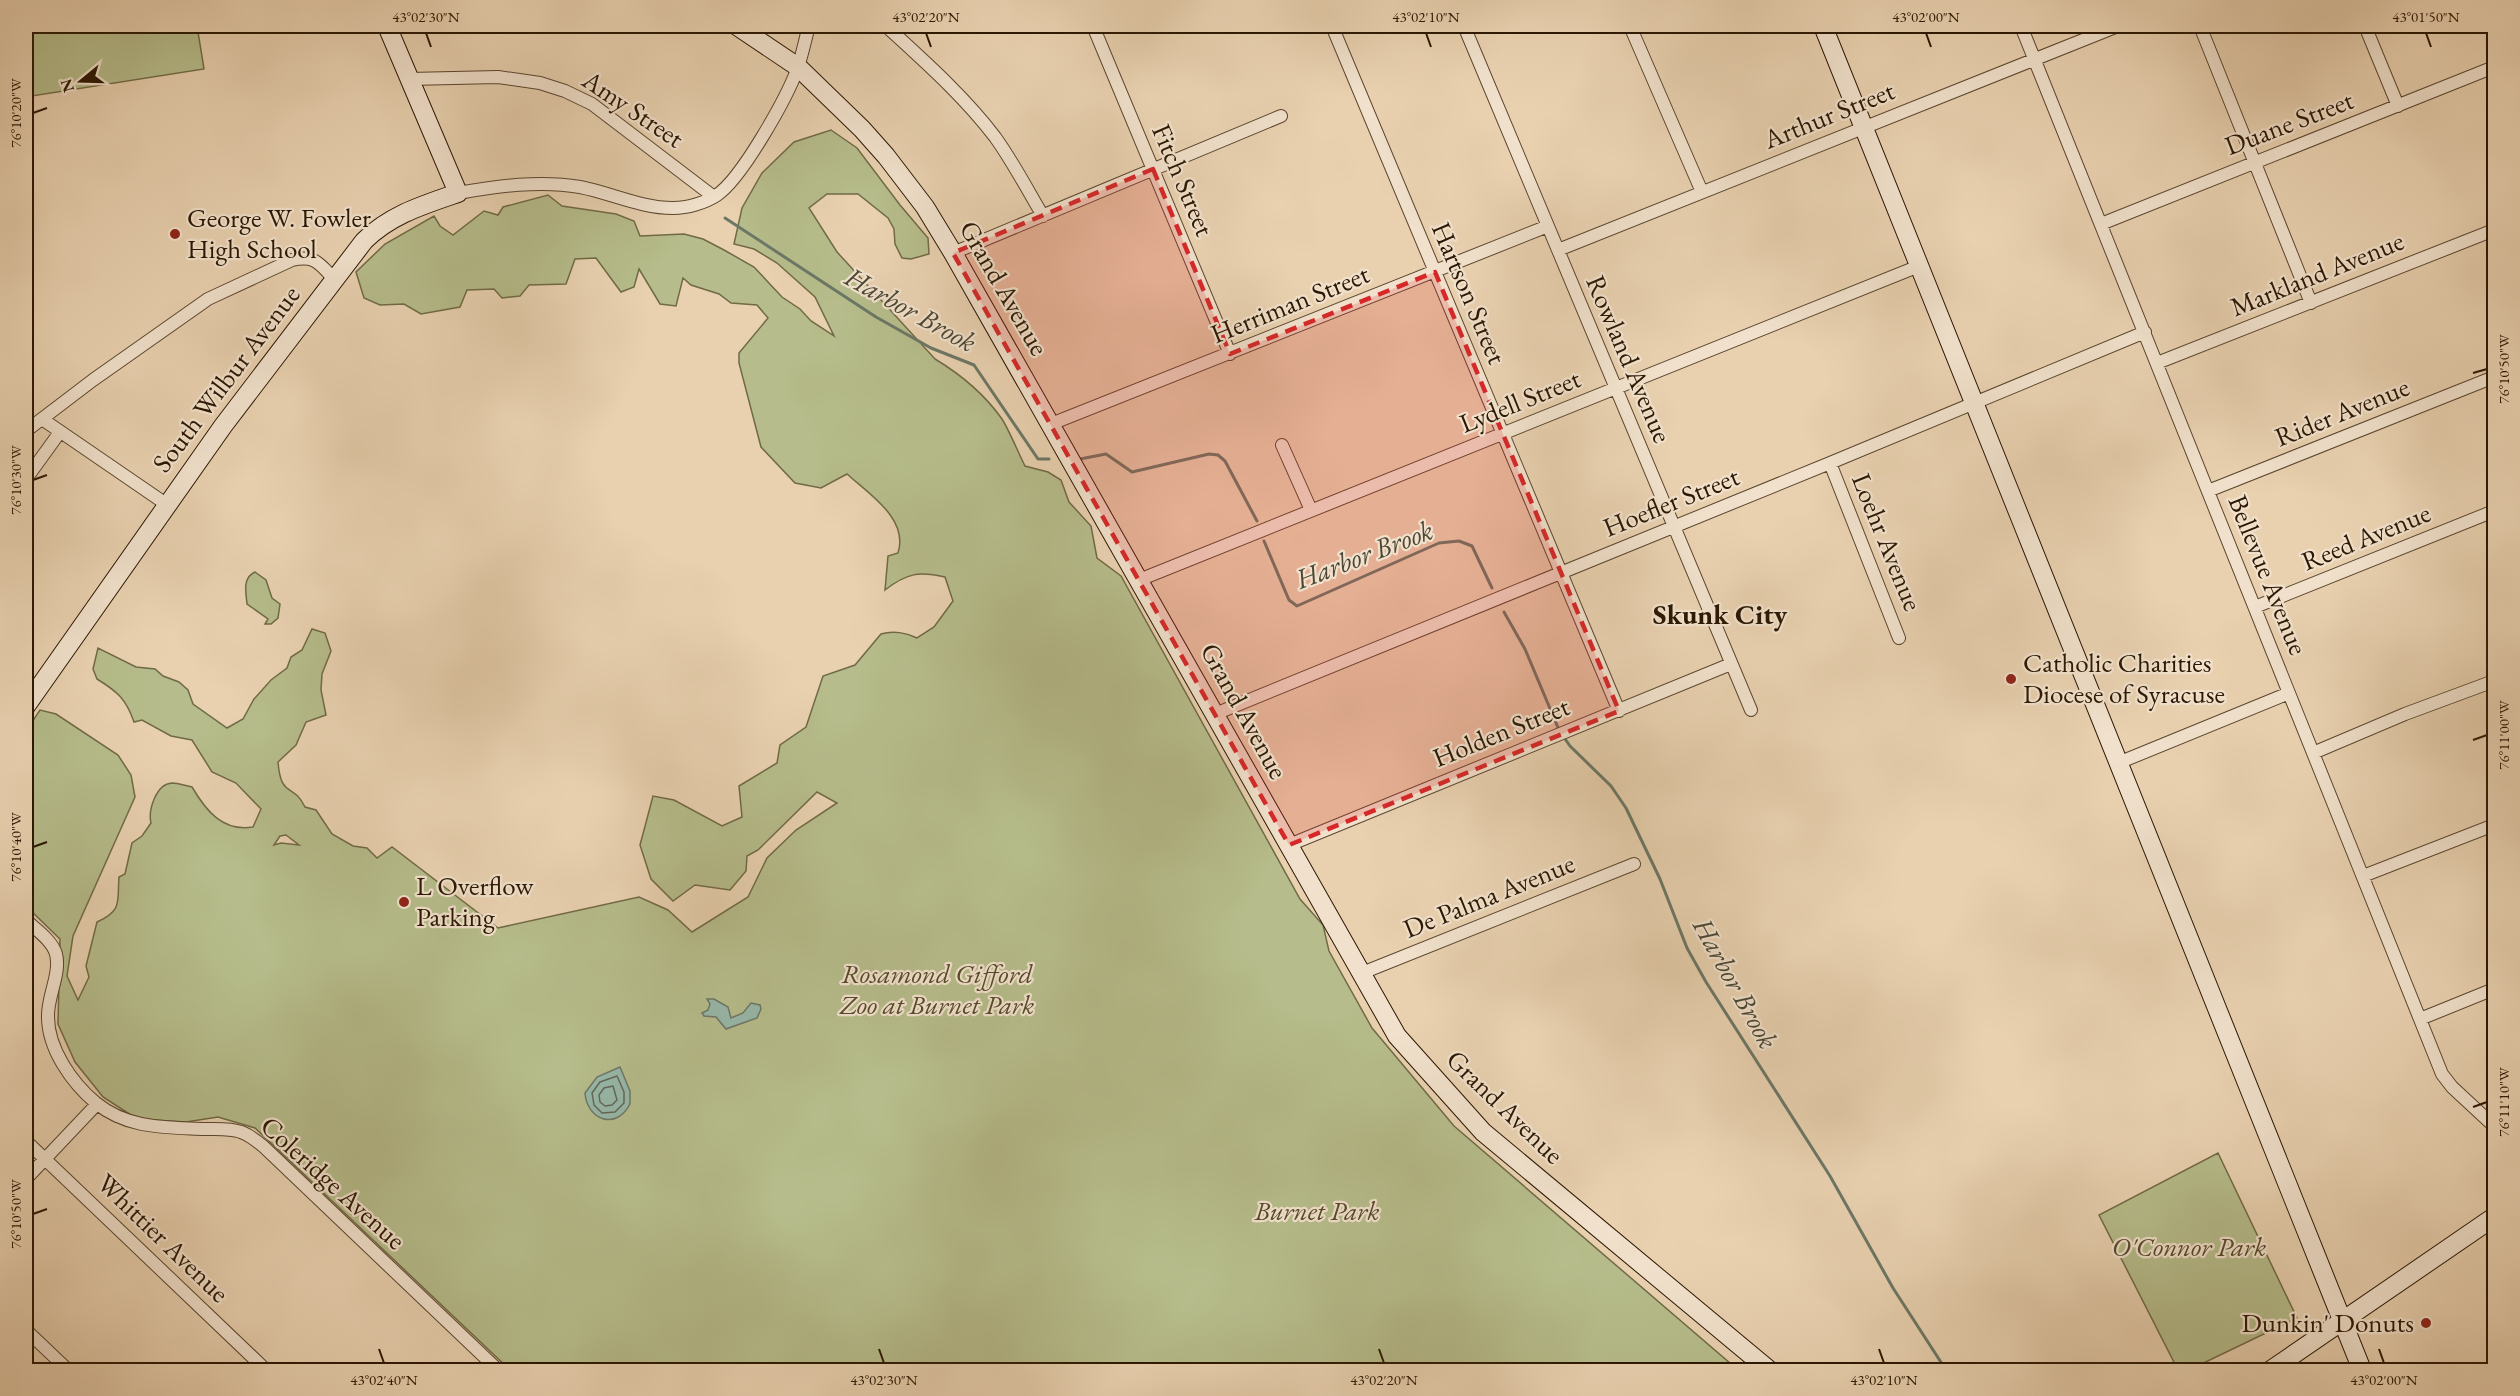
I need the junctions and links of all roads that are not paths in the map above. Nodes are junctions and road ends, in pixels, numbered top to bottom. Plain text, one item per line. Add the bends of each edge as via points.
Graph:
1 (387, 26) edge
2 (736, 26) edge
3 (809, 26) edge
4 (886, 26) edge
5 (1093, 26) edge
6 (1332, 26) edge
7 (1464, 26) edge
8 (1630, 26) edge
9 (1823, 26) edge
10 (2021, 26) edge
11 (2118, 26) edge
12 (2200, 26) edge
13 (2366, 26) edge
14 (2035, 59) junction
15 (798, 67) junction
16 (2494, 67) edge
17 (409, 79) junction
18 (2398, 106) junction
19 (1281, 117) dead end
20 (1864, 127) junction
21 (2253, 163) junction
22 (1153, 169) junction
23 (1702, 192) junction
24 (458, 193) junction
25 (714, 197) junction
26 (1042, 216) junction
27 (2102, 224) junction
28 (1548, 226) junction
29 (2494, 230) edge
30 (1558, 250) junction
31 (953, 253) junction
32 (1919, 267) junction
33 (1435, 272) junction
34 (334, 279) junction
35 (2311, 303) junction
36 (2145, 332) junction
37 (1230, 354) junction
38 (2157, 363) junction
39 (2494, 377) edge
40 (1616, 388) junction
41 (1974, 403) junction
42 (42, 419) junction
43 (1051, 424) junction
44 (26, 431) edge
45 (60, 432) junction
46 (1502, 434) junction
47 (1282, 445) dead end
48 (1830, 464) junction
49 (26, 479) edge
50 (2208, 491) junction
51 (166, 504) junction
52 (1311, 510) junction
53 (2494, 511) edge
54 (1673, 527) junction
55 (1561, 572) junction
56 (1139, 580) junction
57 (2255, 608) junction
58 (1899, 638) dead end
59 (1731, 664) junction
60 (2494, 681) edge
61 (2289, 693) junction
62 (26, 706) edge
63 (1751, 710) dead end
64 (1619, 711) junction
65 (1215, 714) junction
66 (2313, 753) junction
67 (2118, 763) junction
68 (2494, 825) edge
69 (1289, 845) junction
70 (1634, 864) dead end
71 (2362, 876) junction
72 (26, 920) edge
73 (1362, 973) junction
74 (2494, 989) edge
75 (2420, 1019) junction
76 (97, 1104) junction
77 (2494, 1126) edge
78 (26, 1141) edge
79 (44, 1158) junction
80 (26, 1179) edge
81 (2494, 1217) edge
82 (2343, 1320) junction
83 (26, 1330) edge
84 (68, 1371) edge
85 (266, 1371) edge
86 (498, 1371) edge
87 (1769, 1371) edge
88 (2271, 1371) edge
89 (2362, 1371) edge

1 - 17 street
2 - 15 street, Grand Avenue
3 - 15 street
4 - 26 street via 984,124
5 - 22 street, Fitch Street
6 - 33 street, Hartson Street
7 - 28 street, Rowland Avenue
8 - 23 street
9 - 20 street
10 - 14 street, Bellevue Avenue
11 - 14 street, Arthur Street
12 - 21 street
13 - 18 street
14 - 20 street, Arthur Street
14 - 27 street, Bellevue Avenue
15 - 25 street via 759,141 732,181
15 - 31 street, Grand Avenue via 886,156 925,207
16 - 18 street, Duane Street
17 - 24 street
17 - 25 street, Amy Street via 498,77 566,91 603,112
18 - 21 street, Duane Street
19 - 22 street
20 - 23 street, Arthur Street
20 - 32 street
21 - 27 street, Duane Street
21 - 35 street
22 - 26 street
22 - 37 street, Fitch Street
23 - 30 street, Arthur Street
24 - 25 street, South Wilbur Avenue via 550,184 674,208
24 - 34 street, South Wilbur Avenue via 402,213 379,226
26 - 31 street
27 - 36 street, Bellevue Avenue
28 - 30 street, Rowland Avenue
28 - 33 street, Herriman Street
29 - 35 street, Markland Avenue
30 - 40 street, Rowland Avenue
31 - 43 street, Grand Avenue
32 - 40 street, Lydell Street
32 - 41 street
33 - 37 street, Herriman Street
33 - 46 street, Hartson Street
34 - 42 street via 316,261 306,257 208,298
34 - 51 street, South Wilbur Avenue
35 - 38 street, Markland Avenue
36 - 38 street, Bellevue Avenue
36 - 41 street, Hoefler Street
37 - 43 street, Herriman Street
38 - 50 street, Bellevue Avenue
39 - 50 street, Rider Avenue
40 - 46 street, Lydell Street
40 - 54 street, Rowland Avenue
41 - 48 street, Hoefler Street
41 - 67 street
42 - 44 street
42 - 45 street
43 - 56 street, Grand Avenue
45 - 49 street
45 - 51 street
46 - 52 street, Lydell Street
46 - 55 street, Hartson Street
47 - 52 street
48 - 54 street, Hoefler Street
48 - 58 street, Loehr Avenue
50 - 57 street, Bellevue Avenue
51 - 62 street, South Wilbur Avenue
52 - 56 street, Lydell Street
53 - 57 street, Reed Avenue
54 - 55 street, Hoefler Street
54 - 59 street, Rowland Avenue
55 - 64 street, Hartson Street
55 - 65 street, Hoefler Street
56 - 65 street, Grand Avenue
57 - 61 street, Bellevue Avenue
59 - 63 street, Rowland Avenue
59 - 64 street, Holden Street
60 - 66 street
61 - 66 street, Bellevue Avenue
61 - 67 street
64 - 69 street, Holden Street
65 - 69 street, Grand Avenue
66 - 71 street, Bellevue Avenue
67 - 82 street
68 - 71 street
69 - 73 street, Grand Avenue
70 - 73 street, De Palma Avenue
71 - 75 street, Bellevue Avenue
72 - 76 street, Coleridge Avenue via 56,954 48,1018 56,1050 66,1070
73 - 87 street, Grand Avenue via 1397,1036 1483,1132
74 - 75 street
75 - 77 street, Bellevue Avenue via 2442,1074
76 - 79 street
76 - 86 street, Coleridge Avenue via 138,1125 229,1129 247,1134
78 - 79 street, Whittier Avenue
79 - 80 street
79 - 85 street, Whittier Avenue
81 - 82 street
82 - 88 street
82 - 89 street
83 - 84 street

